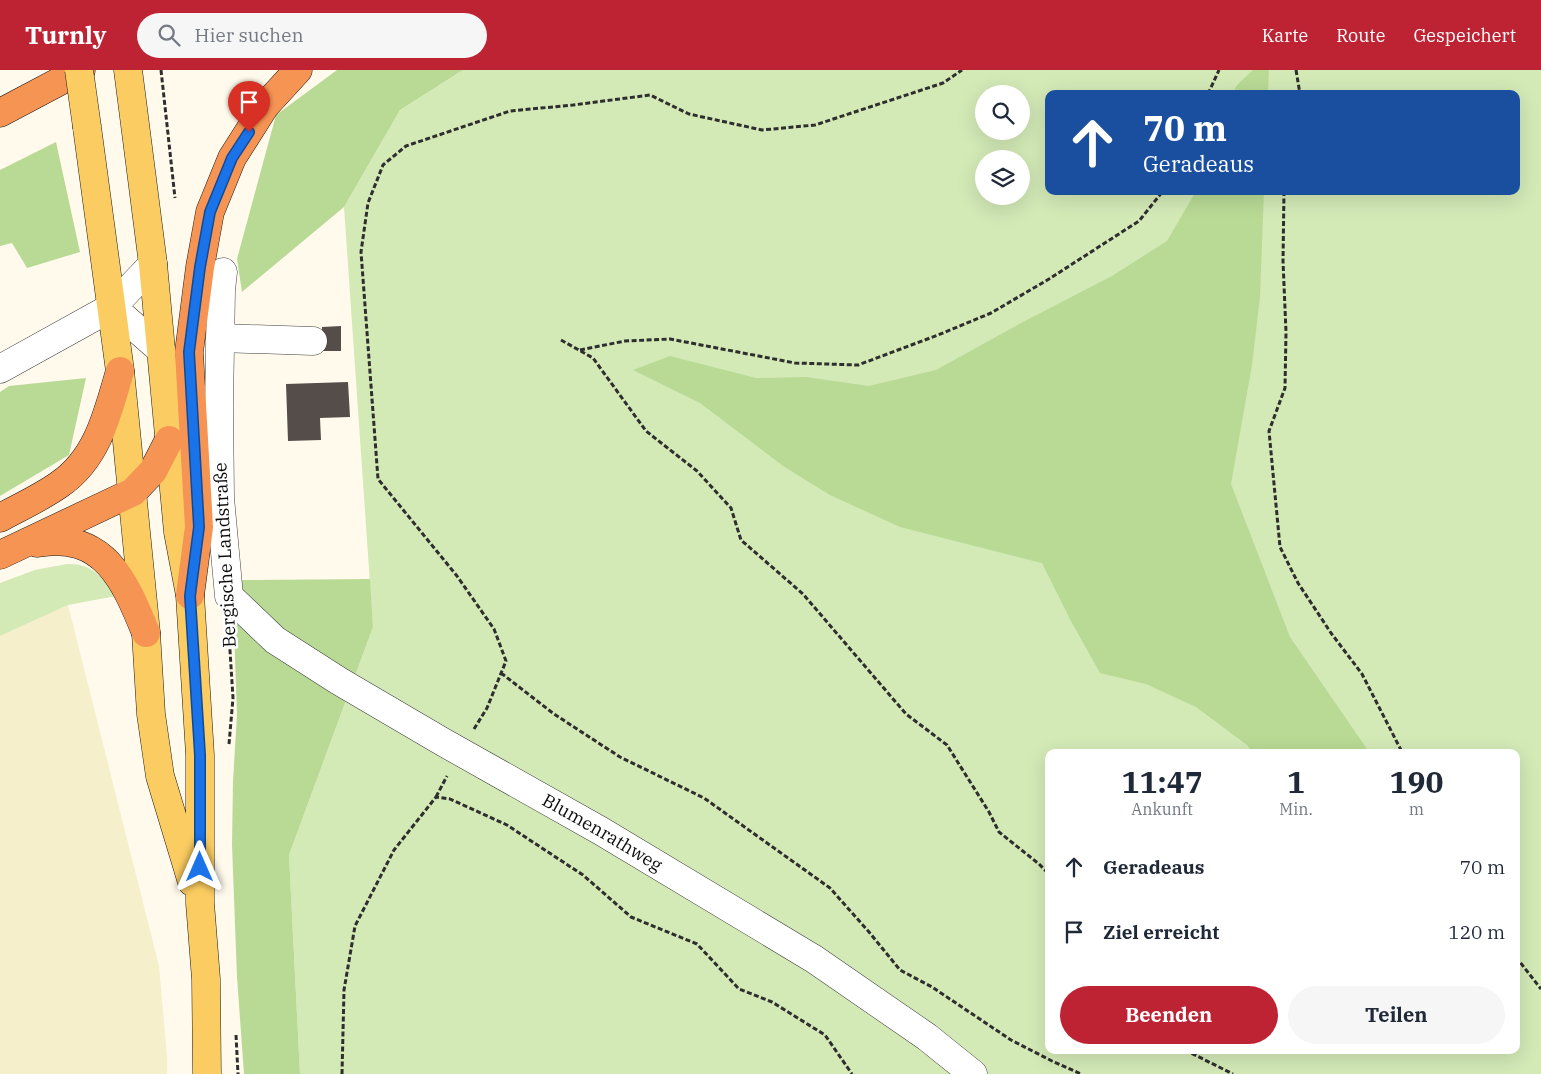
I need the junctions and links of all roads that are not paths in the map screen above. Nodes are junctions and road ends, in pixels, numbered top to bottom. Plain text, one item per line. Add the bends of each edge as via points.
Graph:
1 (80, 70) edge
2 (128, 70) edge
3 (298, 70) edge
4 (0, 113) edge
5 (153, 264) junction
6 (223, 272) dead end
7 (112, 307) junction
8 (220, 338) junction
9 (313, 341) dead end
10 (160, 350) junction
11 (0, 369) edge
12 (120, 371) junction
13 (169, 440) junction
14 (133, 492) junction
15 (0, 518) edge
16 (10, 551) edge
17 (190, 596) junction
18 (228, 596) joint
19 (146, 633) junction
20 (200, 903) junction
21 (207, 1074) edge
22 (973, 1074) edge

1 - 4 highway
1 - 7 main road, Bergische Landstraße, bridge
2 - 5 main road, Bergische Landstraße
3 - 17 highway via 266,106 232,158 210,212 189,352 199,527
5 - 7 lane
5 - 10 main road, Bergische Landstraße
6 - 8 lane, Bergische Landstraße
7 - 10 lane
7 - 11 lane
7 - 12 main road, Bergische Landstraße
8 - 9 lane
8 - 18 lane, Bergische Landstraße via 220,498
10 - 13 main road, Bergische Landstraße
12 - 14 main road, Bergische Landstraße
12 - 15 highway via 101,433 79,467 61,484
13 - 14 highway via 152,471
13 - 17 main road, Bergische Landstraße via 178,532
14 - 16 highway
14 - 19 main road, Bergische Landstraße
16 - 19 highway via 61,540 84,545 116,572 129,592
17 - 20 main road, Bergische Landstraße via 200,755
18 - 22 lane, Blumenrathweg via 275,640 331,676 601,831 814,959 927,1037
19 - 20 main road, Bergische Landstraße via 151,714 160,776
20 - 21 main road, Bergische Landstraße via 206,980

